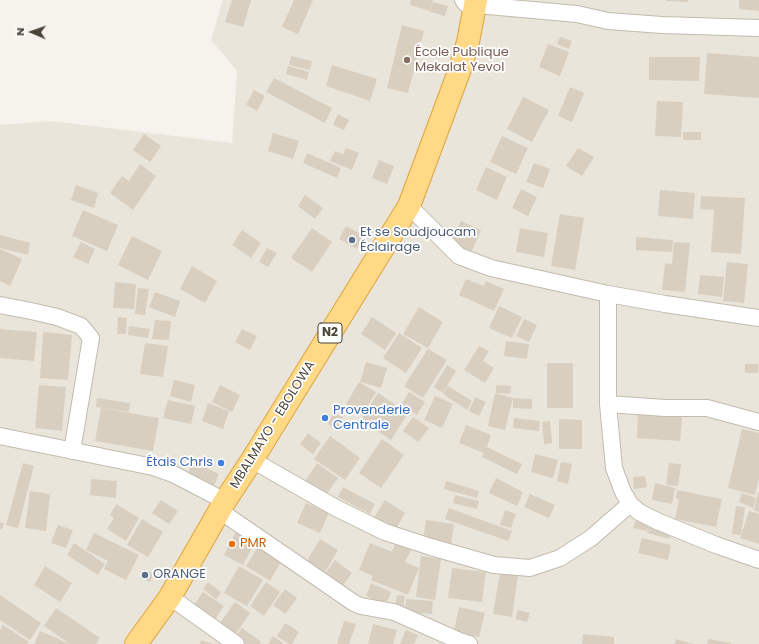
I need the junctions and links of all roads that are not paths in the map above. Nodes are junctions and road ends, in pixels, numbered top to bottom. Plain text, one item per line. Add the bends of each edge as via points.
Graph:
1 (472, 1) edge
2 (759, 28) edge
3 (409, 206) junction
4 (608, 294) junction
5 (0, 305) edge
6 (759, 314) edge
7 (608, 404) junction
8 (759, 422) edge
9 (0, 436) edge
10 (72, 451) junction
11 (252, 460) junction
12 (630, 504) junction
13 (223, 506) junction
14 (759, 560) edge
15 (170, 598) junction
16 (136, 644) edge
17 (236, 644) edge
18 (469, 644) edge

1 - 2 street via 577,14 608,21
1 - 3 highway, MBALMAYO - EBOLOWA / N2 via 468,42 460,69
3 - 4 street via 459,256 491,268
3 - 11 highway, MBALMAYO - EBOLOWA / N2
4 - 6 street via 665,304
4 - 7 street
5 - 10 street via 81,326 91,338
7 - 8 street via 707,408
7 - 12 street via 614,468
9 - 10 street
10 - 13 street via 153,467 173,474
11 - 12 street via 336,508 385,532 494,565 530,568 560,558 591,538
11 - 13 highway, MBALMAYO - EBOLOWA / N2
12 - 14 street via 657,521
13 - 15 highway, MBALMAYO - EBOLOWA / N2
13 - 18 street via 354,603 394,612
15 - 16 highway, MBALMAYO - EBOLOWA / N2
15 - 17 street

